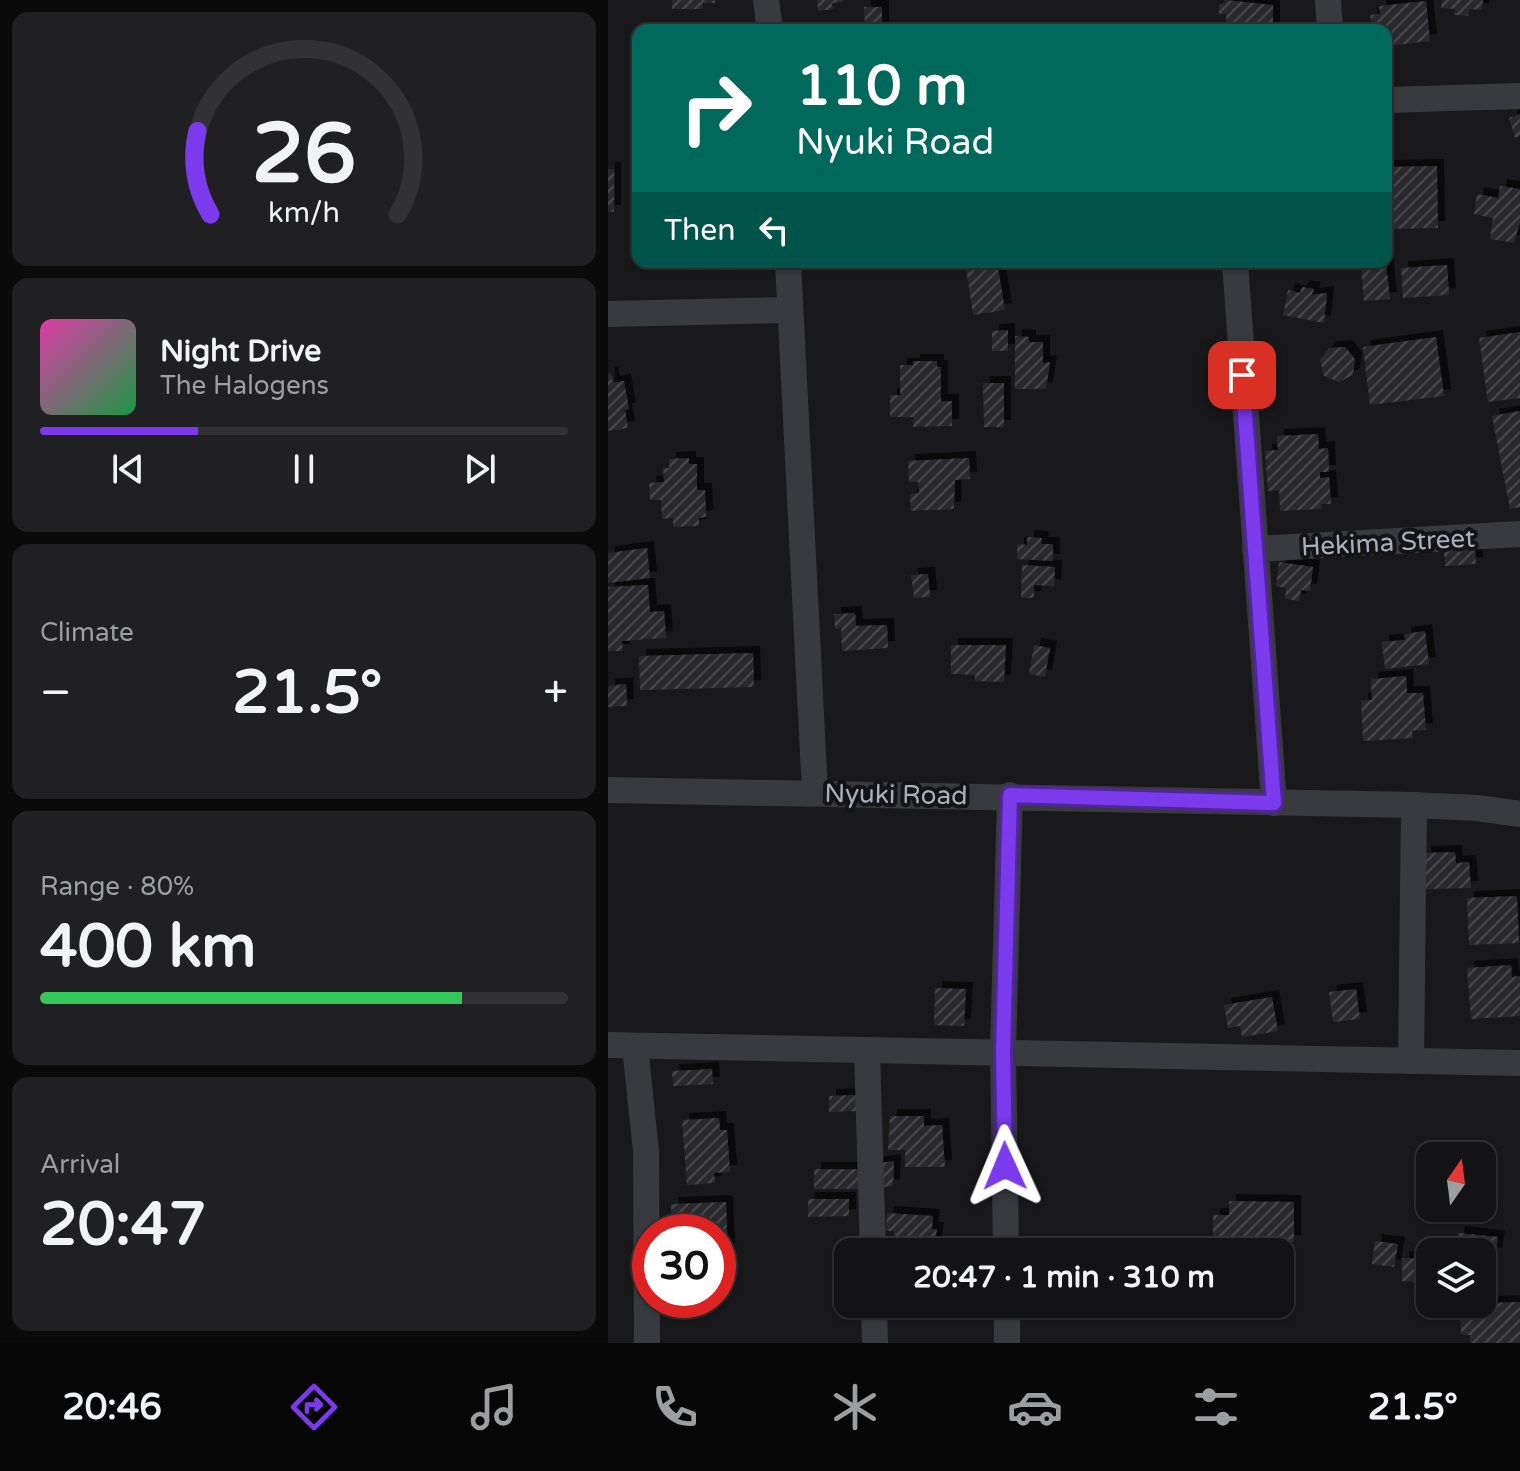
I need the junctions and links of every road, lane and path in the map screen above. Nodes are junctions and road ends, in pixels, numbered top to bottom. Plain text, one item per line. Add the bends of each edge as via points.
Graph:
1 (766, 0) edge
2 (1328, 0) edge
3 (769, 24) edge
4 (1330, 24) edge
5 (1520, 96) edge
6 (1392, 100) edge
7 (788, 268) edge
8 (1235, 268) edge
9 (790, 310) junction
10 (608, 314) edge
11 (1520, 534) edge
12 (1255, 549) junction
13 (608, 790) edge
14 (815, 793) junction
15 (1010, 795) junction
16 (1274, 803) junction
17 (1414, 805) junction
18 (1520, 814) edge
19 (608, 1045) edge
20 (635, 1047) junction
21 (867, 1051) junction
22 (1003, 1051) junction
23 (1411, 1061) junction
24 (1520, 1063) edge
25 (873, 1238) edge
26 (1006, 1238) edge
27 (874, 1318) edge
28 (1007, 1318) edge
29 (647, 1343) edge
30 (875, 1343) edge
31 (1007, 1343) edge

1 - 3 street
2 - 4 street
5 - 6 street
7 - 9 street
8 - 12 street
9 - 10 street
9 - 14 street
11 - 12 street, Hekima Street
12 - 16 street
13 - 14 street, Nyuki Road
14 - 15 street, Nyuki Road
15 - 16 street, Nyuki Road
15 - 22 street
16 - 17 street, Nyuki Road
17 - 18 street, Nyuki Road
17 - 23 street
19 - 20 street
20 - 21 street
20 - 29 street via 646,1151
21 - 22 street
21 - 25 street
22 - 23 street
22 - 26 street
23 - 24 street
27 - 30 street
28 - 31 street

